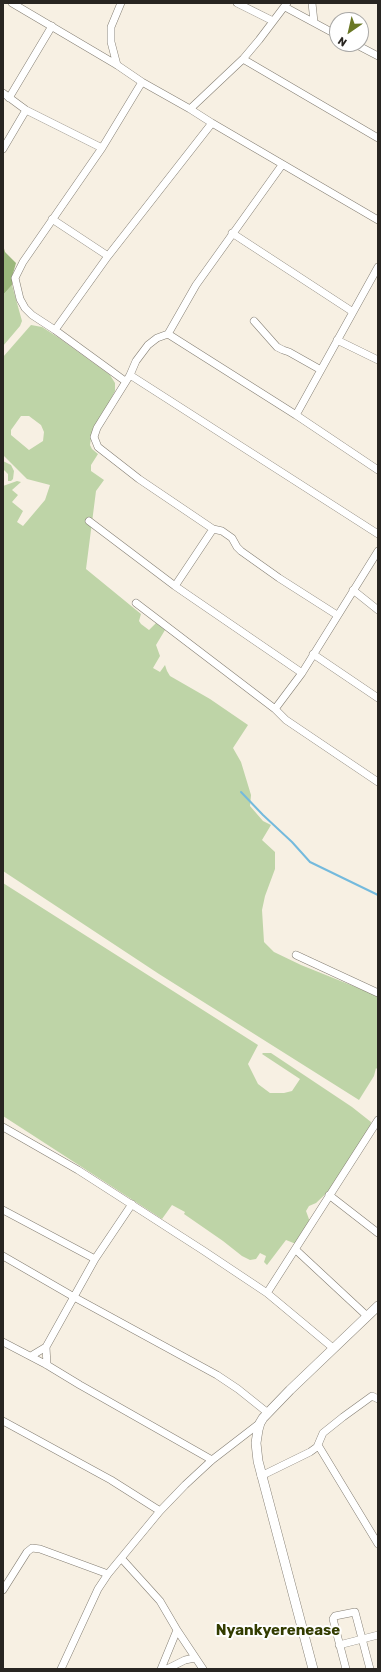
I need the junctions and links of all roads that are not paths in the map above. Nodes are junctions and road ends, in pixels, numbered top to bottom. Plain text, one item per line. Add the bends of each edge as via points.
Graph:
1 (12, 3) edge
2 (121, 3) edge
3 (237, 3) edge
4 (312, 3) edge
5 (286, 5) edge
6 (273, 21) junction
7 (314, 22) junction
8 (52, 26) junction
9 (329, 30) edge
10 (369, 51) edge
11 (378, 56) edge
12 (243, 59) junction
13 (117, 65) junction
14 (142, 82) junction
15 (6, 95) edge
16 (190, 109) junction
17 (26, 110) junction
18 (212, 123) junction
19 (378, 138) edge
20 (102, 148) junction
21 (3, 149) edge
22 (282, 164) junction
23 (52, 219) junction
24 (378, 220) edge
25 (232, 233) junction
26 (108, 256) junction
27 (378, 267) edge
28 (353, 312) junction
29 (254, 321) dead end
30 (55, 330) junction
31 (168, 334) junction
32 (337, 340) junction
33 (378, 360) edge
34 (321, 370) junction
35 (127, 378) junction
36 (296, 414) junction
37 (378, 470) edge
38 (89, 521) dead end
39 (212, 528) junction
40 (378, 534) edge
41 (378, 551) edge
42 (176, 586) junction
43 (353, 590) junction
44 (136, 603) dead end
45 (378, 610) edge
46 (337, 615) junction
47 (313, 654) junction
48 (302, 672) junction
49 (378, 698) edge
50 (275, 708) junction
51 (378, 782) edge
52 (296, 955) dead end
53 (378, 993) edge
54 (378, 1120) edge
55 (3, 1127) edge
56 (329, 1195) junction
57 (132, 1204) junction
58 (3, 1210) edge
59 (378, 1233) edge
60 (296, 1250) junction
61 (3, 1256) edge
62 (95, 1259) junction
63 (267, 1293) junction
64 (74, 1297) junction
65 (378, 1306) edge
66 (367, 1316) junction
67 (3, 1342) edge
68 (46, 1347) junction
69 (333, 1348) junction
70 (31, 1356) junction
71 (47, 1365) junction
72 (378, 1399) edge
73 (268, 1413) junction
74 (3, 1421) edge
75 (260, 1423) junction
76 (318, 1445) junction
77 (212, 1460) junction
78 (261, 1476) junction
79 (160, 1511) junction
80 (378, 1544) edge
81 (122, 1559) junction
82 (108, 1574) junction
83 (3, 1590) edge
84 (177, 1630) junction
85 (378, 1636) edge
86 (362, 1639) junction
87 (339, 1645) junction
88 (195, 1658) junction
89 (61, 1669) edge
90 (161, 1669) edge
91 (167, 1669) edge
92 (203, 1669) edge
93 (313, 1669) edge
94 (346, 1669) edge
95 (370, 1669) edge

1 - 8 street
2 - 13 street via 111,27 111,42
3 - 6 street
4 - 7 street
5 - 6 street
5 - 7 street
6 - 12 street
7 - 9 street
8 - 13 street
8 - 15 street
10 - 11 street
12 - 16 street
12 - 19 street
13 - 14 street
14 - 16 street
14 - 20 street
15 - 17 street
16 - 18 street
17 - 20 street
17 - 21 street
18 - 22 street
18 - 26 street
20 - 23 street
22 - 24 street
22 - 25 street
23 - 26 street
23 - 30 street via 15,278 25,308
25 - 28 street
25 - 31 street via 196,285
26 - 30 street
27 - 28 street
28 - 32 street
29 - 34 street via 277,347
30 - 35 street
31 - 35 street via 148,345
31 - 36 street
32 - 33 street
32 - 34 street
34 - 36 street
35 - 39 street via 97,428 94,436 98,447 139,479
35 - 40 street
36 - 37 street
38 - 42 street
39 - 42 street
39 - 46 street via 222,530 232,538 241,551
41 - 43 street
42 - 48 street
43 - 45 street
43 - 46 street
44 - 50 street
46 - 47 street
47 - 48 street
47 - 49 street
48 - 50 street
50 - 51 street via 286,720
52 - 53 street
54 - 56 street
55 - 57 street
56 - 59 street
56 - 60 street
57 - 62 street
57 - 63 street
58 - 62 street
60 - 63 street
60 - 66 street
61 - 64 street
62 - 64 street
63 - 69 street
64 - 68 street
64 - 73 street via 217,1375
65 - 66 street
66 - 69 street
67 - 70 street
68 - 70 street
68 - 71 street
69 - 73 street
70 - 71 street
71 - 77 street
72 - 76 street via 372,1396 348,1413 323,1433
73 - 75 street
74 - 79 street via 111,1480
75 - 77 street
75 - 78 street via 256,1443
76 - 78 street via 304,1456
76 - 80 street
77 - 79 street
78 - 93 street
79 - 81 street
81 - 82 street
81 - 84 street via 160,1601
82 - 83 street via 32,1548
82 - 89 street via 98,1589
84 - 88 street
84 - 90 street
85 - 86 street
86 - 87 street
86 - 87 street via 355,1612 335,1616 333,1622
86 - 95 street
87 - 94 street
88 - 91 street
88 - 92 street

